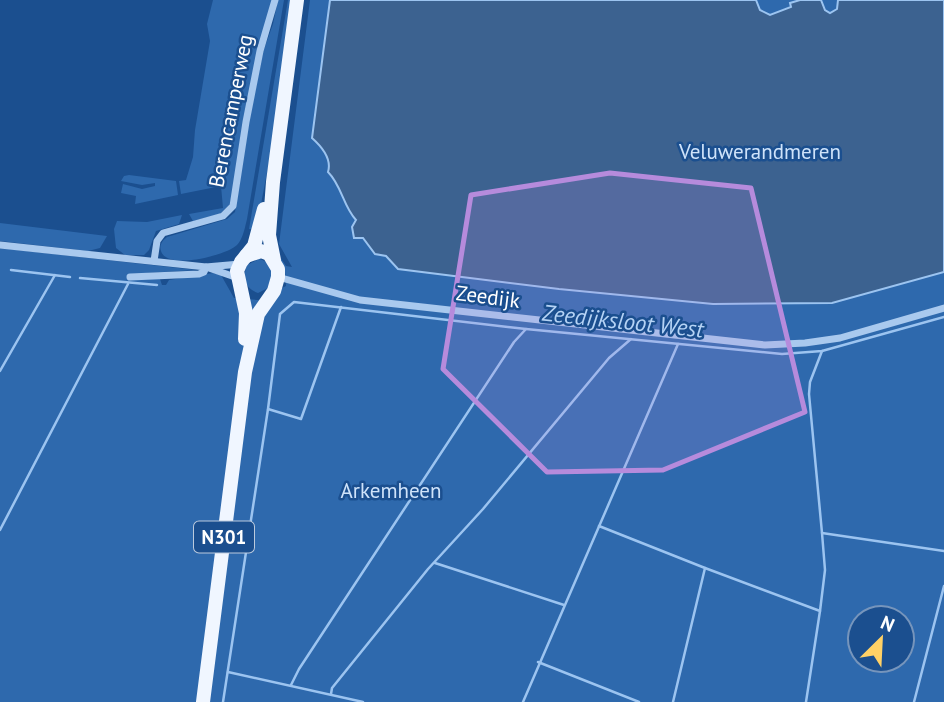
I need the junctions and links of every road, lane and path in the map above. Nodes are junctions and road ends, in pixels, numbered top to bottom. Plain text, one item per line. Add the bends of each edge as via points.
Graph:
1 (275, 0) edge
2 (297, 0) edge
3 (273, 182) junction
4 (0, 245) edge
5 (274, 260) junction
6 (154, 261) junction
7 (206, 267) junction
8 (241, 271) junction
9 (130, 277) dead end
10 (278, 277) junction
11 (268, 297) junction
12 (944, 308) edge
13 (245, 372) junction
14 (202, 702) edge

1 - 6 street, Berencamperweg via 260,51 233,206 223,216 163,233
2 - 3 main road
3 - 5 main road via 269,235
3 - 8 main road
4 - 6 street
5 - 8 main road via 261,251
5 - 10 main road
6 - 7 street
7 - 8 street
7 - 8 street
7 - 9 street via 199,274
8 - 11 main road via 246,296 255,300
8 - 13 main road, N301
10 - 11 main road
10 - 12 street, Zeedijk via 360,300 765,345 840,338
11 - 13 main road, N301 via 258,314
13 - 14 main road, N301

